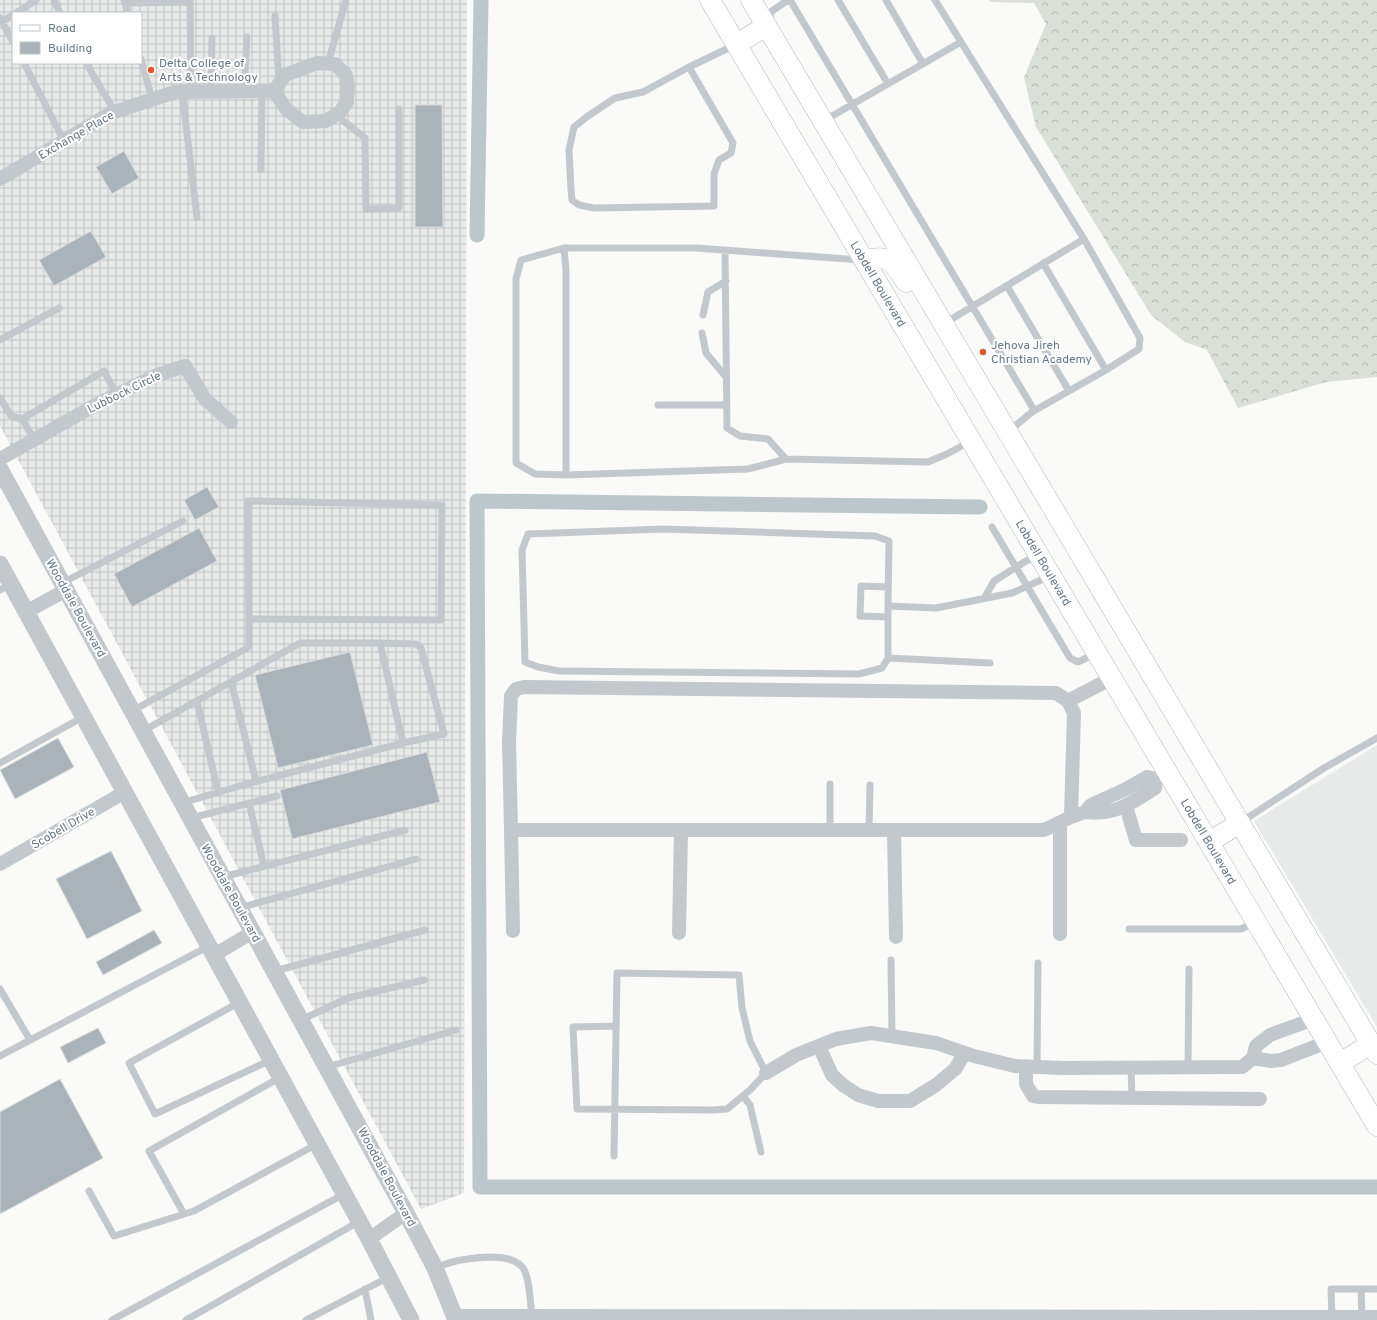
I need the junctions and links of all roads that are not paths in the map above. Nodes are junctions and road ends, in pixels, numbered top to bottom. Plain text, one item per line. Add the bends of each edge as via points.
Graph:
1 (36, 0) edge
2 (54, 0) edge
3 (346, 0) edge
4 (710, 0) edge
5 (751, 0) edge
6 (789, 0) edge
7 (838, 0) edge
8 (886, 0) edge
9 (935, 0) edge
10 (190, 1) edge
11 (124, 2) edge
12 (18, 12) edge
13 (60, 12) edge
14 (128, 12) edge
15 (12, 15) edge
16 (276, 16) dead end
17 (1, 20) edge
18 (766, 26) junction
19 (247, 37) dead end
20 (212, 38) dead end
21 (12, 40) edge
22 (961, 42) junction
23 (737, 44) junction
24 (25, 64) edge
25 (87, 64) edge
26 (142, 64) edge
27 (328, 64) junction
28 (923, 64) junction
29 (689, 67) junction
30 (888, 84) junction
31 (271, 89) junction
32 (187, 92) junction
33 (211, 92) junction
34 (244, 92) junction
35 (152, 99) junction
36 (852, 104) junction
37 (399, 108) dead end
38 (115, 112) junction
39 (336, 114) junction
40 (823, 121) junction
41 (64, 141) junction
42 (261, 170) dead end
43 (0, 179) edge
44 (197, 217) dead end
45 (1084, 239) junction
46 (564, 248) junction
47 (725, 251) junction
48 (865, 261) junction
49 (1043, 263) junction
50 (726, 280) junction
51 (1007, 286) junction
52 (973, 307) junction
53 (59, 308) dead end
54 (703, 316) dead end
55 (941, 321) junction
56 (702, 333) dead end
57 (0, 340) edge
58 (1106, 370) junction
59 (726, 377) junction
60 (1069, 391) junction
61 (117, 395) junction
62 (0, 398) edge
63 (658, 405) dead end
64 (726, 405) junction
65 (1034, 410) junction
66 (22, 419) junction
67 (231, 422) dead end
68 (1007, 433) junction
69 (34, 439) junction
70 (971, 441) junction
71 (0, 458) edge
72 (786, 459) junction
73 (0, 469) edge
74 (566, 475) junction
75 (183, 521) dead end
76 (992, 527) dead end
77 (1039, 555) junction
78 (0, 564) edge
79 (1016, 567) junction
80 (1051, 575) junction
81 (64, 586) junction
82 (1027, 586) junction
83 (5, 587) edge
84 (888, 587) junction
85 (985, 597) junction
86 (888, 606) junction
87 (26, 612) junction
88 (888, 617) junction
89 (248, 619) junction
90 (380, 643) junction
91 (1097, 654) junction
92 (888, 658) junction
93 (990, 663) dead end
94 (1112, 678) junction
95 (232, 681) junction
96 (1068, 700) junction
97 (197, 701) junction
98 (132, 711) junction
99 (83, 716) junction
100 (143, 731) junction
101 (1377, 738) edge
102 (403, 743) junction
103 (0, 763) edge
104 (1162, 776) junction
105 (256, 781) junction
106 (830, 784) dead end
107 (870, 785) dead end
108 (1130, 787) junction
109 (125, 792) junction
110 (218, 792) junction
111 (1110, 795) junction
112 (277, 796) dead end
113 (182, 803) junction
114 (249, 803) junction
115 (1127, 805) junction
116 (1085, 812) junction
117 (190, 818) junction
118 (1066, 820) junction
119 (1240, 823) junction
120 (405, 830) dead end
121 (511, 830) junction
122 (681, 830) junction
123 (830, 830) junction
124 (869, 830) junction
125 (894, 831) junction
126 (1181, 840) dead end
127 (1209, 842) junction
128 (416, 859) dead end
129 (0, 864) edge
130 (264, 866) junction
131 (223, 877) junction
132 (240, 908) junction
133 (1256, 922) junction
134 (1129, 929) dead end
135 (425, 930) dead end
136 (513, 931) dead end
137 (253, 932) junction
138 (679, 933) dead end
139 (1060, 934) dead end
140 (896, 937) dead end
141 (212, 950) junction
142 (891, 960) dead end
143 (1038, 963) dead end
144 (1189, 969) dead end
145 (274, 971) junction
146 (424, 980) dead end
147 (0, 989) edge
148 (240, 1002) junction
149 (1314, 1019) junction
150 (301, 1020) junction
151 (616, 1026) junction
152 (456, 1030) dead end
153 (892, 1037) junction
154 (30, 1040) junction
155 (1328, 1042) junction
156 (819, 1046) junction
157 (1374, 1049) edge
158 (965, 1053) junction
159 (0, 1056) edge
160 (1253, 1058) junction
161 (271, 1060) junction
162 (1340, 1062) junction
163 (327, 1067) junction
164 (1031, 1067) junction
165 (1131, 1068) junction
166 (1188, 1068) junction
167 (766, 1073) junction
168 (281, 1077) junction
169 (743, 1096) junction
170 (1132, 1098) junction
171 (1260, 1098) dead end
172 (614, 1109) junction
173 (1377, 1126) edge
174 (317, 1144) junction
175 (761, 1152) dead end
176 (614, 1156) dead end
177 (89, 1192) dead end
178 (344, 1193) junction
179 (406, 1213) junction
180 (184, 1214) junction
181 (360, 1221) junction
182 (369, 1239) junction
183 (435, 1268) junction
184 (389, 1276) junction
185 (365, 1289) junction
186 (1361, 1289) junction
187 (1377, 1289) edge
188 (532, 1316) junction
189 (1362, 1317) junction
190 (1377, 1317) edge
191 (456, 1318) edge
192 (958, 1318) edge
193 (1325, 1318) edge
194 (112, 1320) edge
195 (186, 1320) edge
196 (306, 1320) edge
197 (371, 1320) edge
198 (411, 1320) edge

1 - 12 lane
2 - 13 lane
3 - 27 lane
4 - 23 main road, Lobdell Boulevard
5 - 18 main road
6 - 18 lane via 772,11
6 - 36 lane
7 - 30 lane
8 - 28 lane
9 - 22 lane
10 - 11 lane
10 - 32 lane
11 - 14 lane
15 - 17 lane
16 - 31 lane
17 - 21 lane
18 - 23 main road
18 - 40 main road
19 - 34 lane
20 - 33 lane
22 - 28 lane
22 - 45 lane
23 - 29 lane
23 - 48 main road, Lobdell Boulevard
24 - 41 lane
25 - 38 lane
26 - 35 lane
27 - 31 street via 317,63 285,75
27 - 39 street via 335,64 346,75 348,86 347,102
28 - 30 lane
29 - 29 lane via 643,92 615,98 574,127 570,150 572,200 579,205 594,208 714,206 714,174 719,160 731,153 734,143
30 - 36 lane
31 - 34 street, Exchange Place
31 - 39 street via 287,110 303,122 326,122
31 - 42 lane
32 - 33 street, Exchange Place
32 - 35 street, Exchange Place via 176,92
32 - 44 lane
33 - 34 street, Exchange Place
35 - 38 street, Exchange Place
36 - 40 lane
36 - 52 lane
37 - 39 lane via 398,208 366,209 365,138
38 - 41 street, Exchange Place
40 - 55 main road
41 - 43 street, Exchange Place
45 - 49 lane
45 - 58 lane via 1140,338 1139,349
46 - 47 lane via 696,248
46 - 74 lane
46 - 74 lane via 521,260 516,279 516,463 535,474
47 - 48 lane
47 - 50 lane
48 - 55 main road via 881,258 891,261 922,308
48 - 70 main road, Lobdell Boulevard
49 - 51 lane
49 - 58 lane
50 - 54 lane via 708,292
50 - 59 lane
51 - 52 lane
51 - 60 lane
52 - 55 lane
52 - 65 lane
53 - 57 lane
55 - 68 main road
56 - 59 lane via 706,352
58 - 60 lane
59 - 64 lane
60 - 65 lane
61 - 66 lane via 104,372
61 - 67 street, Lubbock Circle via 157,375 185,366 205,398
61 - 69 street, Lubbock Circle
62 - 66 lane via 10,416
63 - 64 lane
64 - 72 lane via 727,428 740,436 768,439
65 - 68 lane
66 - 69 lane
68 - 119 main road
69 - 71 street, Lubbock Circle
70 - 72 lane via 928,462
70 - 77 main road, Lobdell Boulevard
72 - 74 lane via 748,470
73 - 81 street, Wooddale Boulevard
75 - 81 lane
76 - 79 lane
77 - 79 lane
77 - 80 main road, Lobdell Boulevard
78 - 83 street
79 - 82 lane
79 - 85 lane via 994,581
80 - 82 lane
80 - 91 main road, Lobdell Boulevard
81 - 87 street
81 - 98 street, Wooddale Boulevard
82 - 85 lane via 1012,593
82 - 91 lane via 1070,658 1078,662
83 - 87 street
84 - 86 lane
84 - 88 lane via 861,586 860,594 860,616
84 - 92 lane via 889,541 875,536 663,529 528,534 522,550 525,662 538,667 559,671 859,674 882,668
85 - 86 lane via 936,608
86 - 88 lane
87 - 99 street
88 - 92 lane
89 - 89 lane via 248,501 442,505 441,620
89 - 98 lane via 249,647
90 - 95 lane via 300,643
90 - 102 lane
90 - 102 lane via 416,644 421,648 444,734
91 - 94 main road, Lobdell Boulevard
92 - 93 lane
94 - 96 street
94 - 104 main road, Lobdell Boulevard
95 - 97 lane
95 - 105 lane
96 - 118 street via 1074,713
96 - 121 street via 1056,693 524,687 516,689 511,696
97 - 100 lane
97 - 110 lane
98 - 100 street, Wooddale Boulevard
99 - 103 lane
99 - 109 street
100 - 113 street, Wooddale Boulevard
101 - 119 lane via 1324,768
102 - 105 lane
104 - 108 street via 1147,777
104 - 115 street via 1155,788
104 - 127 main road, Lobdell Boulevard
105 - 110 lane
106 - 123 lane
107 - 124 lane
108 - 111 street
108 - 115 street
109 - 129 street, Scobell Drive
109 - 141 street
110 - 113 lane
111 - 115 street
111 - 116 street via 1091,805
112 - 114 lane
113 - 117 street, Wooddale Boulevard
114 - 117 lane
114 - 130 lane
115 - 116 street via 1108,813
115 - 126 street via 1136,840
116 - 118 street
117 - 131 street, Wooddale Boulevard
118 - 125 street via 1044,830
118 - 139 street
119 - 127 main road
119 - 157 main road
120 - 130 lane
121 - 122 street
121 - 136 street
122 - 123 street
122 - 138 street
123 - 124 street
124 - 125 street
125 - 140 street
127 - 133 main road, Lobdell Boulevard
128 - 132 lane
130 - 131 lane
131 - 132 street, Wooddale Boulevard
132 - 137 street, Wooddale Boulevard
133 - 134 lane via 1241,929
133 - 149 main road, Lobdell Boulevard
135 - 145 lane
137 - 141 street
137 - 145 street, Wooddale Boulevard
141 - 148 street
141 - 154 lane
142 - 153 lane
143 - 164 lane
144 - 166 lane
145 - 150 street, Wooddale Boulevard
146 - 150 lane via 348,998
147 - 154 lane
148 - 161 street
148 - 161 lane via 129,1063 156,1114
149 - 155 main road, Lobdell Boulevard
149 - 160 street via 1270,1035 1256,1046
150 - 163 street, Wooddale Boulevard
151 - 167 lane via 617,973 739,975 742,1008 750,1041
151 - 172 lane
151 - 172 lane via 573,1027 577,1108
152 - 163 lane
153 - 156 street via 872,1034 836,1039
153 - 158 street via 936,1043
154 - 159 lane
155 - 160 street via 1281,1060
155 - 162 main road, Lobdell Boulevard
156 - 158 street via 832,1075 858,1095 878,1101 910,1101 936,1085 955,1069
156 - 167 street via 796,1055
157 - 162 main road
158 - 164 street via 1015,1066
160 - 166 street via 1242,1067
161 - 168 street
162 - 173 main road, Lobdell Boulevard
163 - 179 street, Wooddale Boulevard
164 - 165 street
164 - 170 street via 1026,1084 1034,1096
165 - 166 street
165 - 170 lane
167 - 169 lane
168 - 174 street
168 - 180 lane via 149,1151
169 - 172 lane via 727,1109
169 - 175 lane via 750,1105
170 - 171 street
172 - 176 lane
174 - 178 street
174 - 180 lane via 194,1211
177 - 180 lane via 114,1236
178 - 181 street
178 - 194 lane
179 - 182 street
179 - 183 street, Wooddale Boulevard
181 - 182 street
181 - 195 lane
182 - 184 street
183 - 188 lane via 460,1260 495,1257 517,1262 523,1269 527,1281
183 - 191 street, Wooddale Boulevard
184 - 185 lane
184 - 198 street
185 - 196 lane
185 - 197 lane
186 - 187 lane
186 - 189 lane
186 - 193 lane via 1331,1289
188 - 191 street
188 - 192 street
189 - 190 street
189 - 193 street
192 - 193 street

